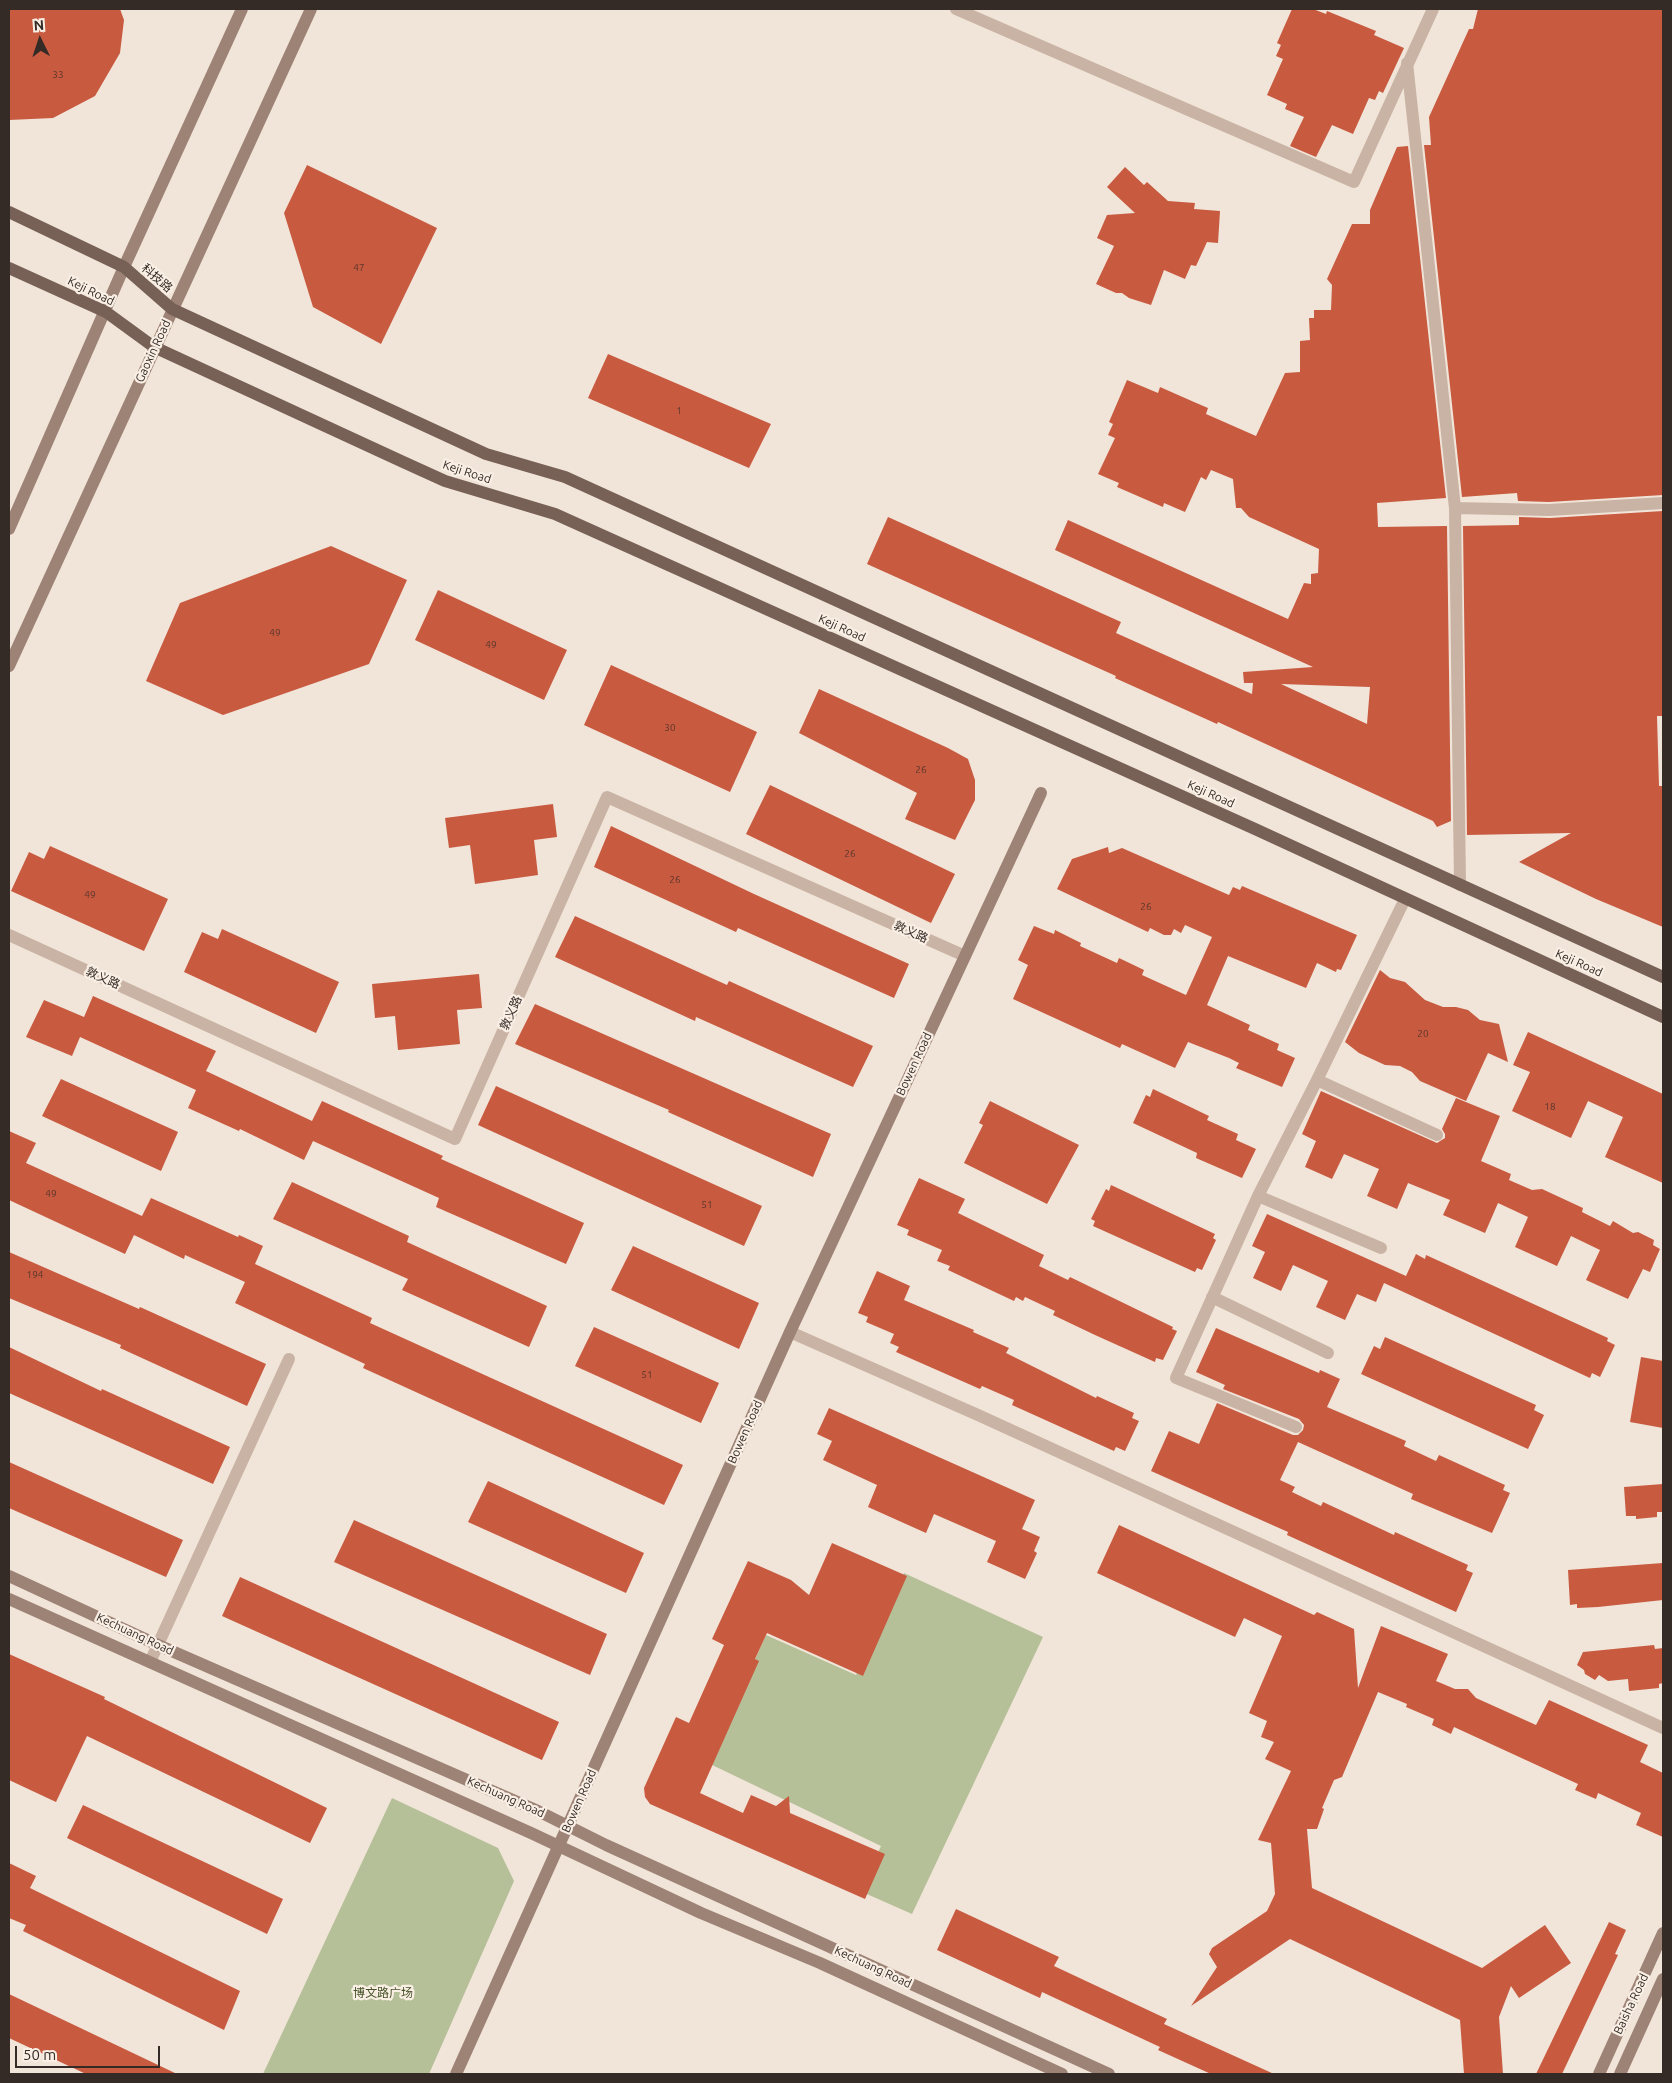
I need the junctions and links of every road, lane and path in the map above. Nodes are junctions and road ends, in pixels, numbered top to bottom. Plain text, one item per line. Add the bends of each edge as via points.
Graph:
1 (242, 9) edge
2 (311, 9) edge
3 (956, 9) edge
4 (1433, 9) edge
5 (1407, 63) junction
6 (9, 212) edge
7 (124, 267) junction
8 (9, 268) edge
9 (172, 309) junction
10 (106, 312) junction
11 (154, 347) junction
12 (1663, 503) edge
13 (1455, 508) junction
14 (9, 529) edge
15 (9, 666) edge
16 (1041, 793) dead end
17 (1460, 885) junction
18 (1404, 899) junction
19 (9, 935) edge
20 (965, 956) junction
21 (1663, 976) edge
22 (1663, 1017) edge
23 (1317, 1080) junction
24 (1437, 1135) dead end
25 (1258, 1196) junction
26 (1380, 1248) dead end
27 (1212, 1297) junction
28 (790, 1332) junction
29 (1328, 1353) dead end
30 (290, 1359) dead end
31 (1296, 1427) dead end
32 (9, 1576) edge
33 (9, 1598) edge
34 (158, 1645) junction
35 (150, 1662) junction
36 (1663, 1728) edge
37 (568, 1826) junction
38 (558, 1847) junction
39 (1663, 1933) edge
40 (1663, 1980) edge
41 (456, 2074) edge
42 (1062, 2074) edge
43 (1109, 2074) edge
44 (1599, 2074) edge
45 (1620, 2074) edge

1 - 7 street
2 - 9 street, Gaoxin Road
3 - 5 street via 1354,182
4 - 5 street
5 - 13 street
6 - 7 main road
7 - 9 main road, 科技路
7 - 10 street
8 - 10 main road, Keji Road
9 - 11 street, Gaoxin Road
9 - 17 main road, Keji Road via 486,454 565,477
10 - 11 main road, Keji Road
10 - 14 street
11 - 15 street, Gaoxin Road
11 - 18 main road, Keji Road via 445,481 563,517
12 - 13 street via 1549,510
13 - 17 street
16 - 20 street, Bowen Road
17 - 21 main road, Keji Road
18 - 22 main road, Keji Road
18 - 23 street
19 - 20 street, 敦义路 via 455,1139 607,797
20 - 28 street, Bowen Road
23 - 24 street
23 - 25 street
25 - 26 street
25 - 27 street
27 - 29 street
27 - 31 street via 1176,1378
28 - 36 street
28 - 37 street, Bowen Road
30 - 34 street
32 - 34 street, Kechuang Road
33 - 35 street, Kechuang Road
34 - 35 street
34 - 37 street, Kechuang Road
35 - 38 street, Kechuang Road
37 - 38 street, Bowen Road
37 - 43 street, Kechuang Road
38 - 41 street, Bowen Road
38 - 42 street, Kechuang Road
39 - 44 street, Baisha Road
40 - 45 street, Baisha Road

